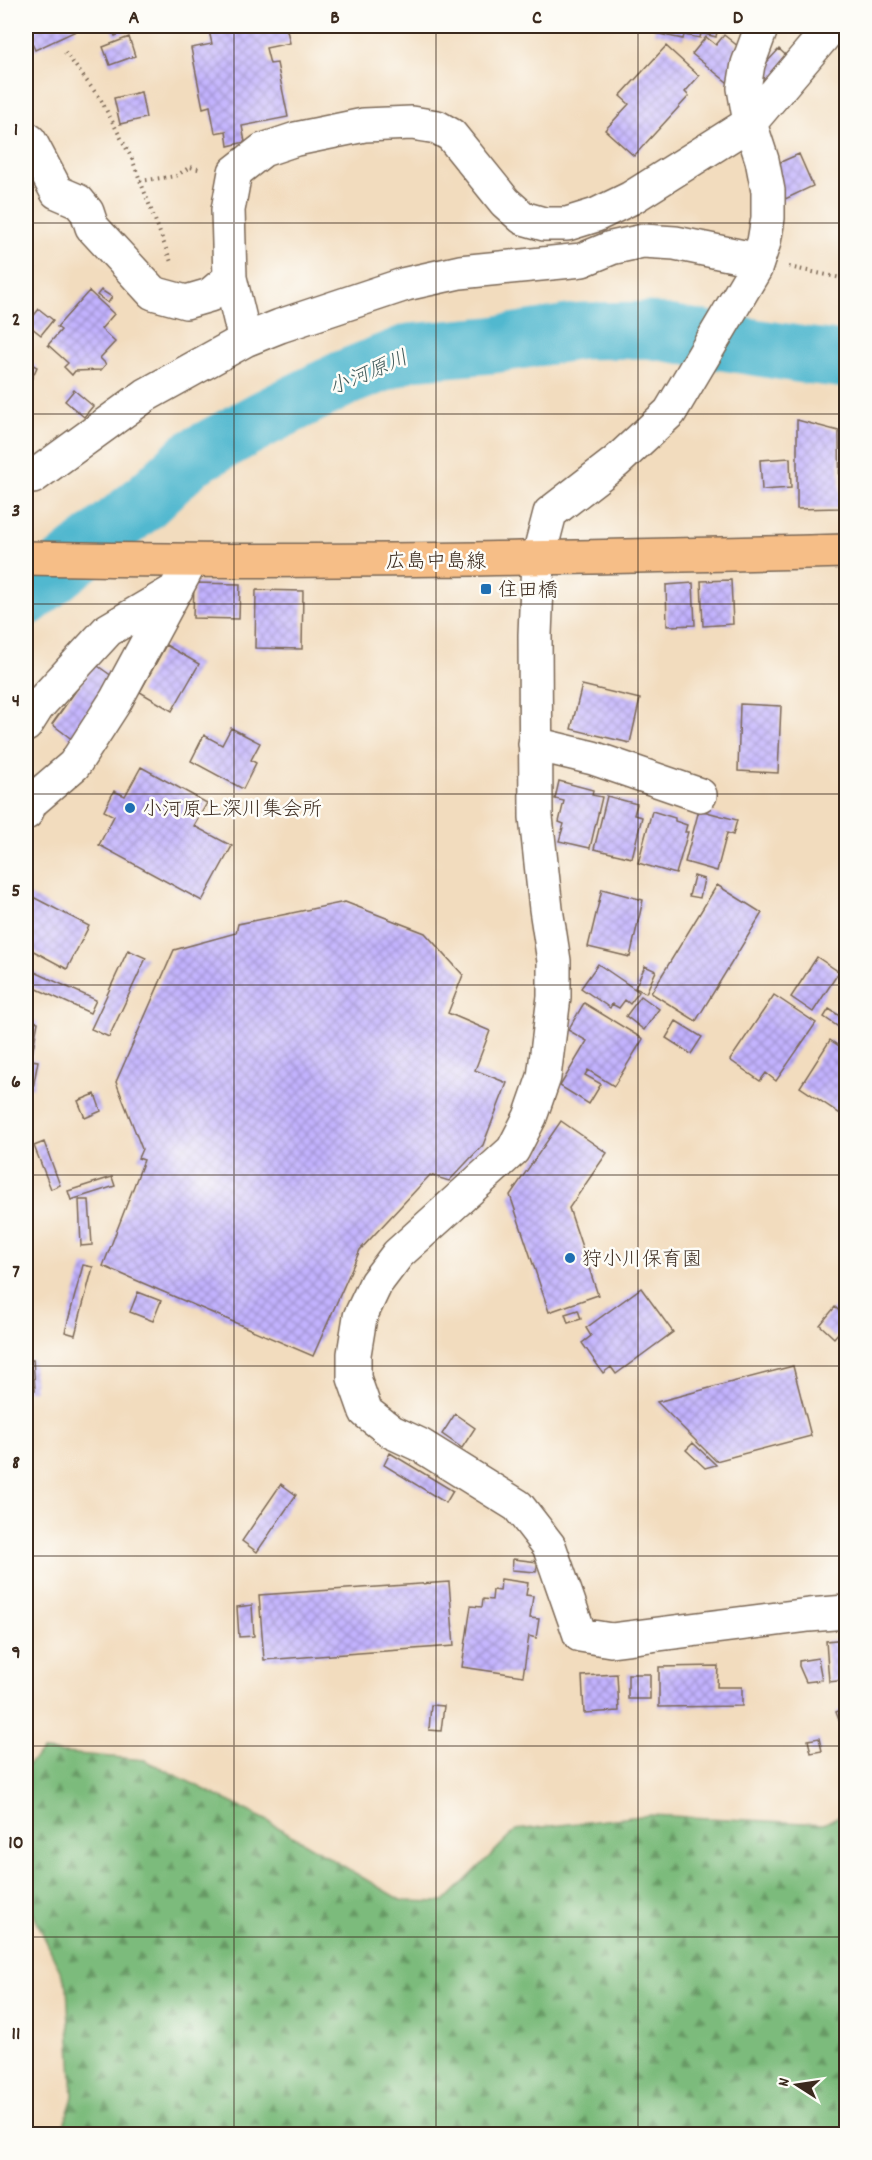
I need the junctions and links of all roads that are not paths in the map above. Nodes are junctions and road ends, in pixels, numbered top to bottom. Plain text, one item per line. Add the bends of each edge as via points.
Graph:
1 (762, 26) edge
2 (832, 26) edge
3 (750, 123) junction
4 (26, 138) edge
5 (757, 265) junction
6 (230, 278) junction
7 (245, 340) junction
8 (28, 478) edge
9 (846, 551) edge
10 (26, 558) edge
11 (538, 559) junction
12 (180, 571) junction
13 (26, 725) edge
14 (535, 744) junction
15 (700, 795) dead end
16 (26, 813) edge
17 (846, 1612) edge

1 - 3 street via 744,88
2 - 3 street
3 - 5 street via 768,191 768,218
3 - 6 street via 631,198 567,224 544,224 523,218 505,202 451,135 437,127 412,123 364,125 296,139 263,150 235,172 228,210
4 - 6 street via 57,192 78,201 92,227 153,293 186,302 210,295
5 - 7 street via 675,243 643,241 582,260 460,272 406,284
5 - 11 street via 670,412 616,462 550,513
6 - 7 street
7 - 8 street via 146,396
9 - 11 main road, 広島中島線
10 - 12 main road, 広島中島線
11 - 12 main road, 広島中島線
11 - 14 street
12 - 13 street via 108,630 38,706
12 - 16 street via 117,700 74,765 31,802
14 - 15 street via 593,758
14 - 17 street via 536,817 554,962 554,998 544,1077 513,1150 411,1241 376,1283 360,1317 354,1354 354,1378 366,1412 392,1432 518,1506 549,1546 580,1635 611,1640

